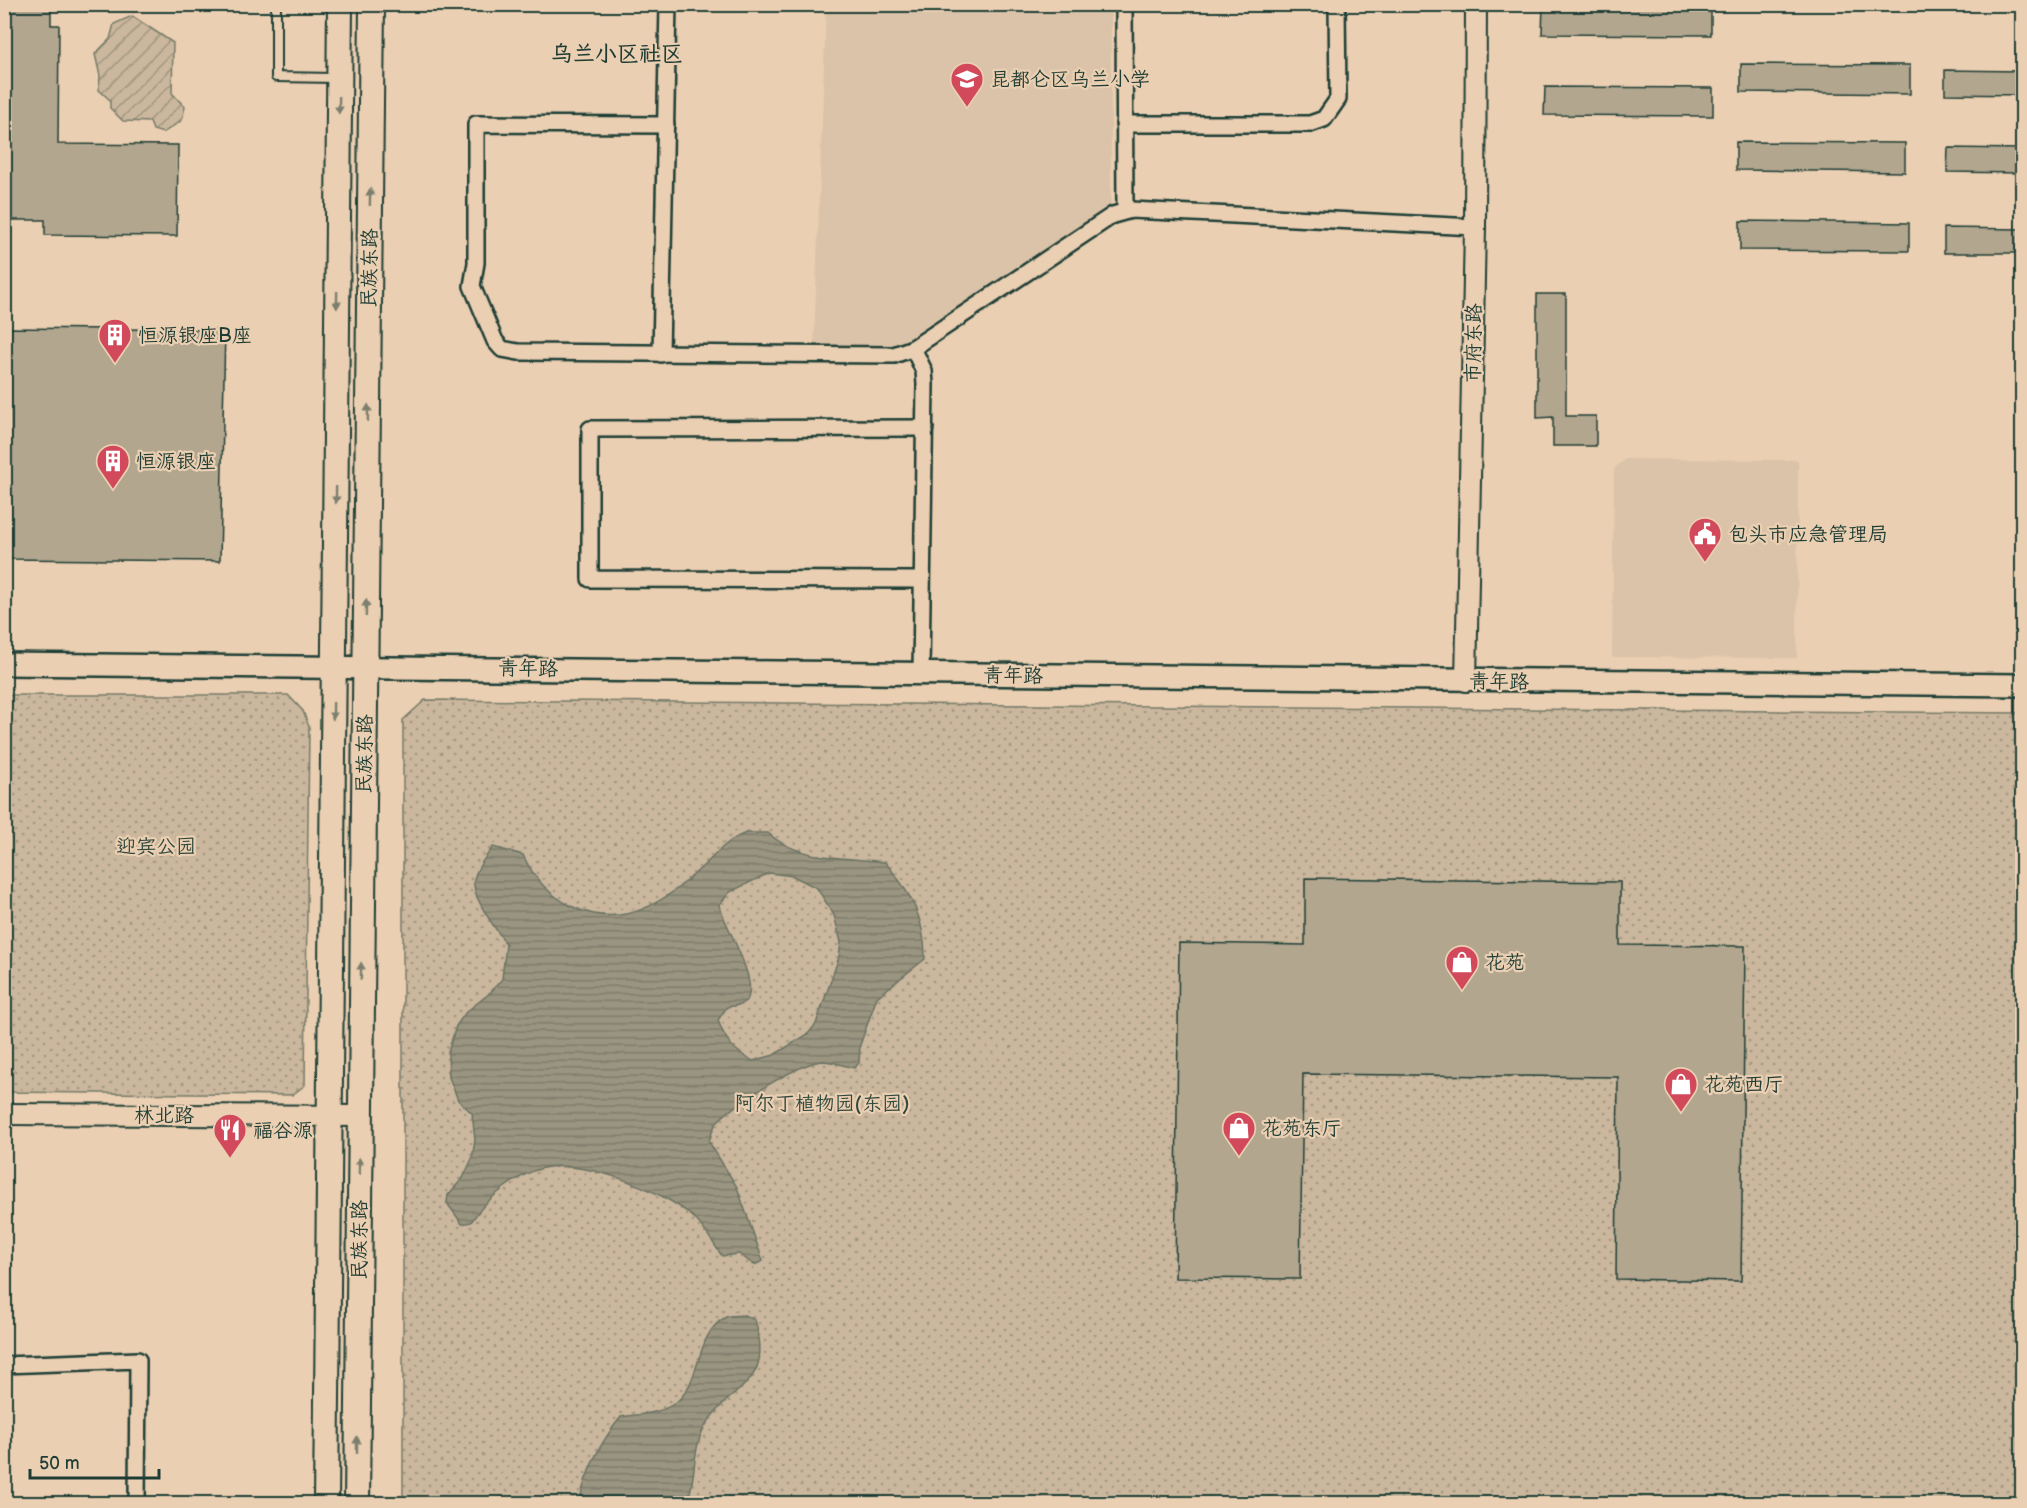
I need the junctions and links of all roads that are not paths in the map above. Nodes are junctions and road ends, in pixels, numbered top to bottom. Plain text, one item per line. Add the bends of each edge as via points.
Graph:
1 (276, 4) edge
2 (340, 4) edge
3 (372, 4) edge
4 (668, 4) edge
5 (1124, 4) edge
6 (1337, 4) edge
7 (1476, 4) edge
8 (339, 78) junction
9 (1124, 124) junction
10 (666, 125) junction
11 (1125, 211) junction
12 (1475, 227) junction
13 (913, 348) junction
14 (661, 354) junction
15 (925, 428) junction
16 (922, 579) junction
17 (4, 664) edge
18 (334, 666) junction
19 (365, 666) junction
20 (921, 673) junction
21 (1466, 681) junction
22 (2022, 685) edge
23 (4, 1114) edge
24 (329, 1115) junction
25 (360, 1116) junction
26 (4, 1365) edge
27 (137, 1503) edge
28 (326, 1503) edge
29 (357, 1503) edge

1 - 8 lane via 276,77
2 - 8 main road, 民族东路
19 -> 3 main road, 民族东路
4 - 10 street
5 - 9 street
6 - 9 street via 1338,99 1324,119 1310,124
7 - 12 street, 市府东路
8 -> 18 main road, 民族东路
9 - 11 street
10 - 14 street
10 - 14 street via 477,124 476,263 472,286 502,349
11 - 12 street
11 - 13 street via 1113,215
12 - 21 street, 市府东路
13 - 14 street via 884,356
13 - 15 street via 924,371
15 - 16 street
15 - 16 street via 590,429 590,579
16 - 20 street
17 - 18 main road, 青年路
18 - 19 main road, 青年路
18 -> 24 main road, 民族东路
19 - 20 main road, 青年路
25 -> 19 main road, 民族东路
20 - 21 main road, 青年路
21 - 22 main road, 青年路
23 - 24 street, 林北路
24 - 25 street, 林北路
24 - 28 main road, 民族东路
29 -> 25 main road, 民族东路
26 - 27 street via 138,1360

